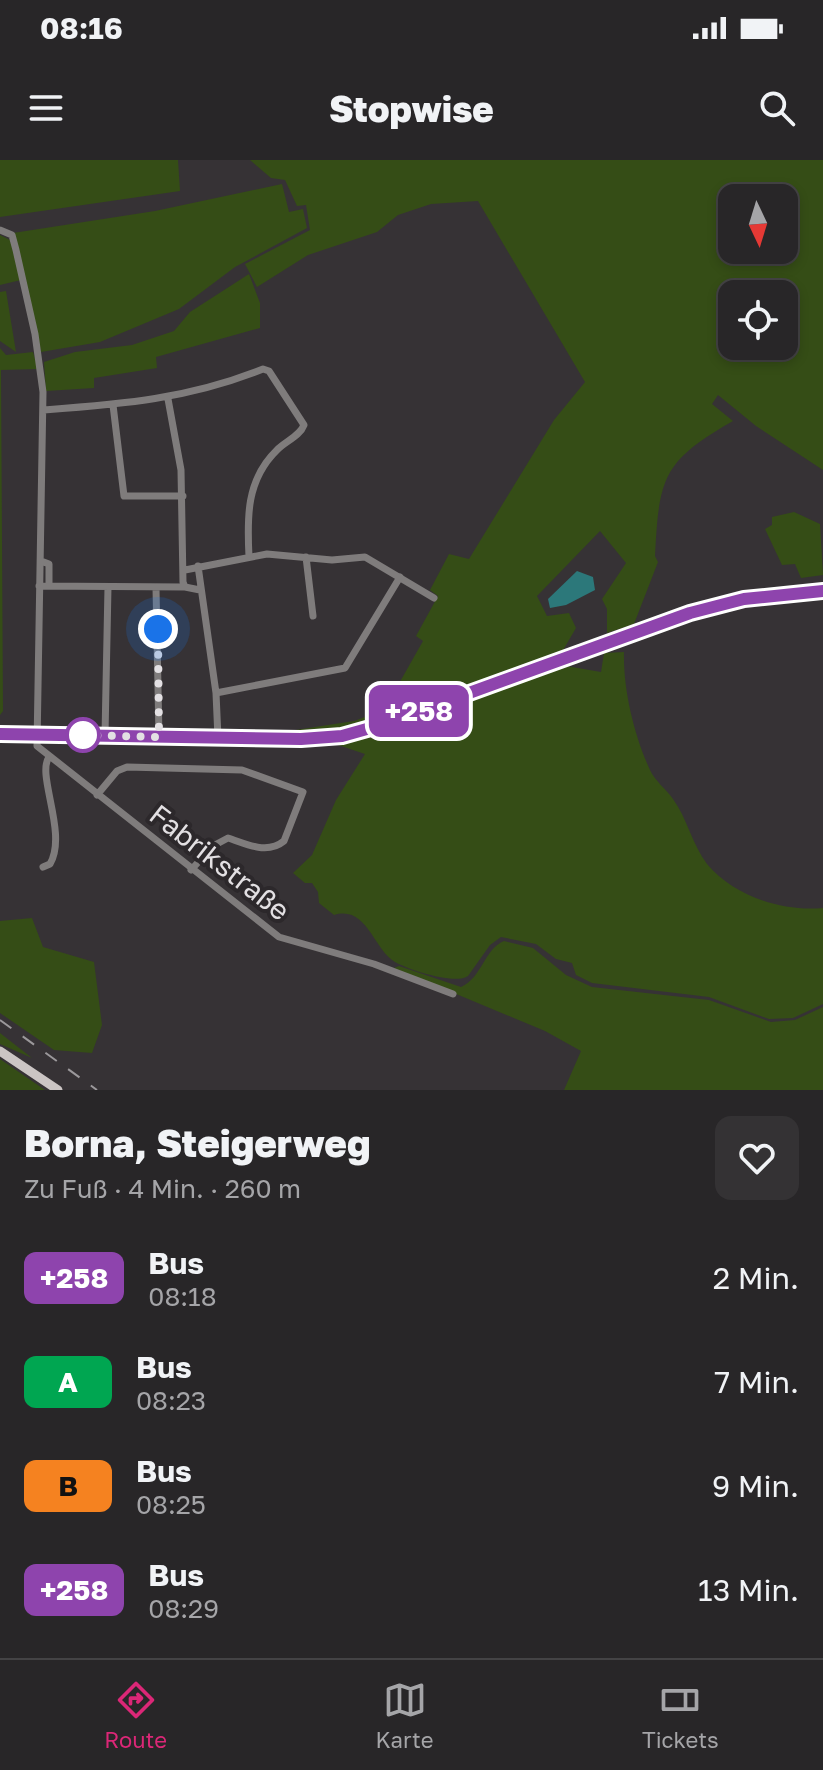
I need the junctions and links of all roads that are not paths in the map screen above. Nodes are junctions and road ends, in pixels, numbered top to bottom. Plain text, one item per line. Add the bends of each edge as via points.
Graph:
1 (0, 230) edge
2 (168, 399) junction
3 (113, 405) junction
4 (44, 410) junction
5 (183, 496) junction
6 (249, 557) junction
7 (306, 557) junction
8 (41, 561) junction
9 (198, 566) junction
10 (185, 570) junction
11 (400, 577) junction
12 (39, 586) junction
13 (49, 586) junction
14 (108, 587) junction
15 (185, 587) junction
16 (156, 588) junction
17 (200, 590) junction
18 (823, 591) edge
19 (434, 598) dead end
20 (313, 616) dead end
21 (216, 693) junction
22 (0, 734) edge
23 (36, 734) junction
24 (105, 735) junction
25 (159, 737) junction
26 (218, 738) junction
27 (49, 757) junction
28 (97, 795) junction
29 (43, 867) dead end
30 (191, 870) junction
31 (453, 994) dead end
32 (0, 1051) edge
33 (58, 1090) edge

1 - 4 street via 12,235 25,284
2 - 3 street
2 - 5 street
2 - 6 street via 263,369 302,421 302,430 276,450 254,485 248,513
3 - 4 street
3 - 5 street via 124,496
4 - 8 street
5 - 10 street
6 - 7 street
6 - 9 street
7 - 11 street via 365,557
7 - 20 street
8 - 12 street
8 - 13 street via 49,564
9 - 10 street
9 - 17 street
10 - 15 street
11 - 19 street
11 - 21 street via 345,668
12 - 13 street
12 - 23 street
13 - 14 street
14 - 16 street
14 - 24 street
15 - 16 street
15 - 17 street
16 - 25 street
17 - 21 street
18 - 26 main road via 744,599 678,616 353,734
21 - 26 street
22 - 23 main road
23 - 24 main road
23 - 27 street, Fabrikstraße via 37,746
24 - 25 main road
25 - 26 main road
27 - 28 street, Fabrikstraße
27 - 29 street via 44,770 54,805 54,857
28 - 30 street, Fabrikstraße
28 - 30 street via 127,767 242,770 303,792 284,841 277,846 259,848 228,838
30 - 31 street, Fabrikstraße via 279,937
32 - 33 main road

